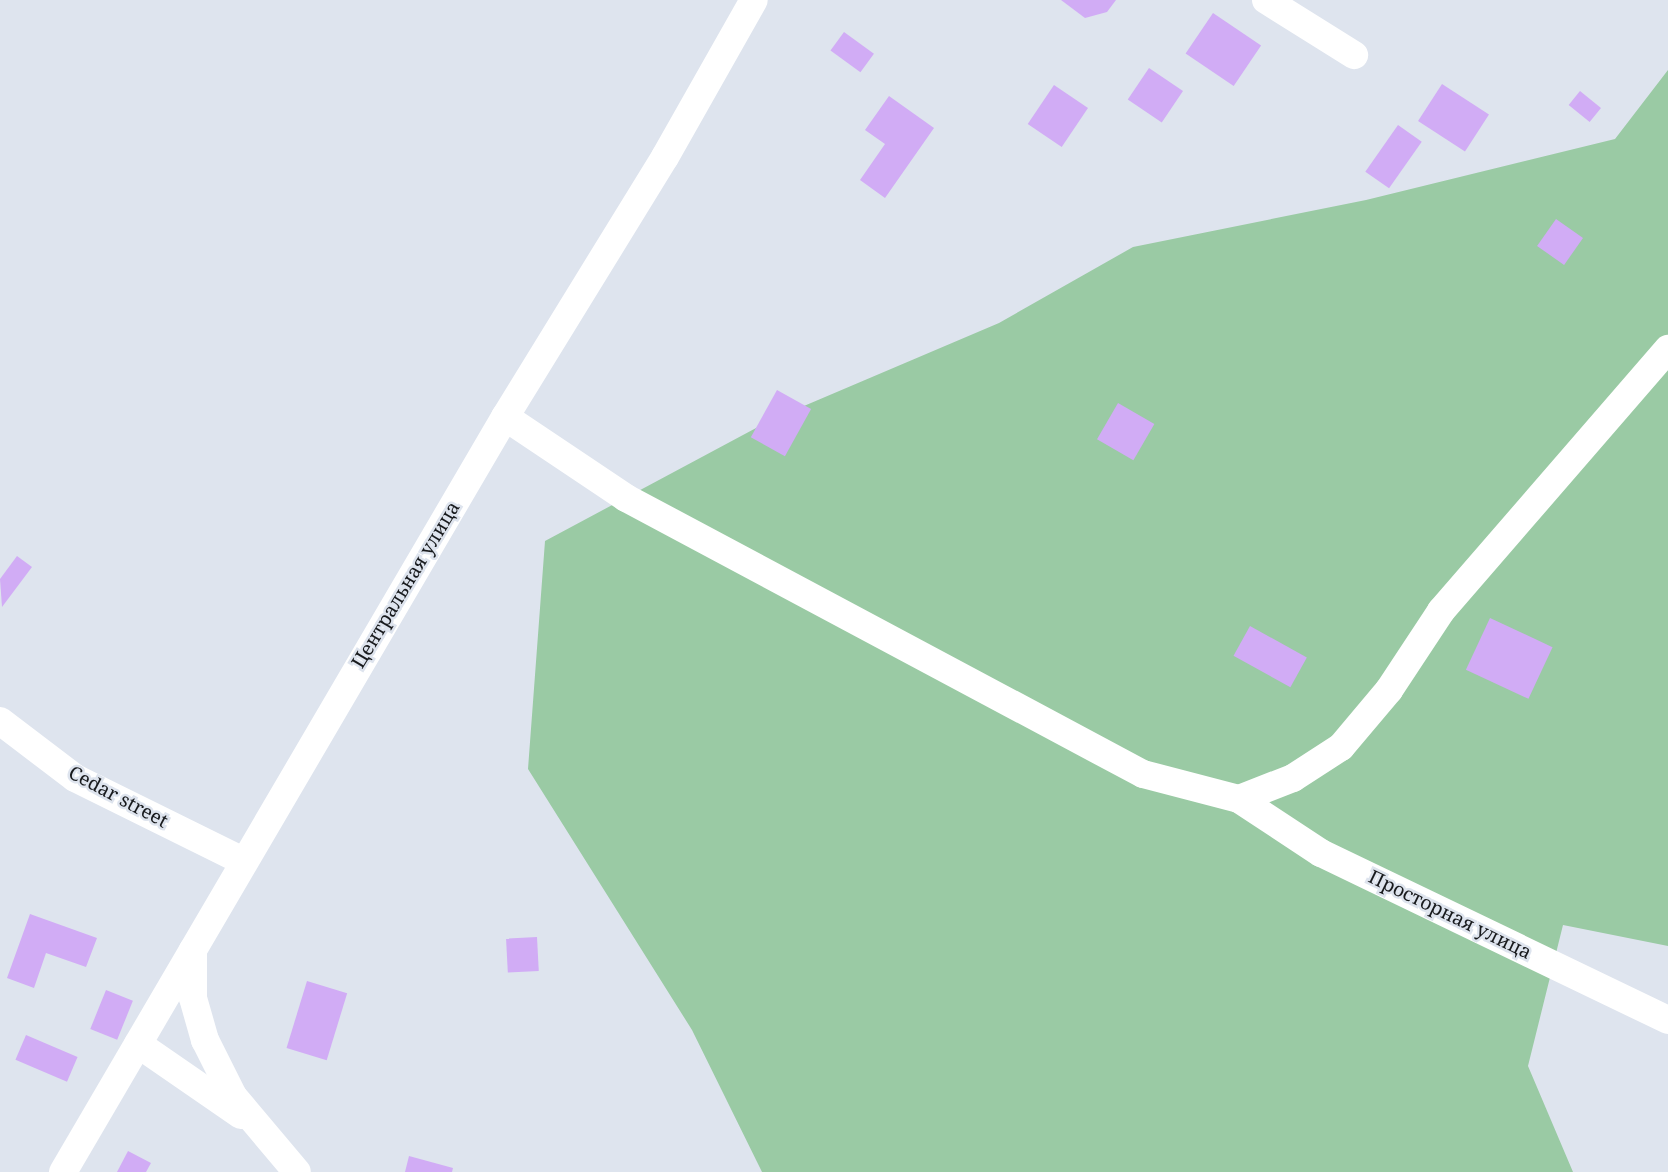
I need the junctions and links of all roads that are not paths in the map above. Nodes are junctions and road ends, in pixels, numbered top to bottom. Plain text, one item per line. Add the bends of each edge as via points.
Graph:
1 (754, 0) edge
2 (1266, 0) edge
3 (1354, 55) dead end
4 (1668, 349) edge
5 (505, 417) junction
6 (0, 721) edge
7 (1239, 799) junction
8 (243, 861) junction
9 (193, 950) junction
10 (1668, 1020) edge
11 (138, 1044) junction
12 (255, 1124) junction
13 (63, 1172) edge
14 (296, 1172) edge

1 - 5 street, Центральная улица via 665,157
2 - 3 street
4 - 7 street via 1441,611 1389,690 1341,747 1305,772
5 - 7 street, Просторная улица via 626,498 1143,774
5 - 8 street, Центральная улица
6 - 8 street, Cedar street via 75,778
7 - 10 street, Просторная улица via 1321,853
8 - 9 street, Центральная улица
9 - 11 street, Центральная улица
9 - 12 street via 197,1020 233,1096
11 - 12 street
11 - 13 street, Центральная улица
12 - 14 street

